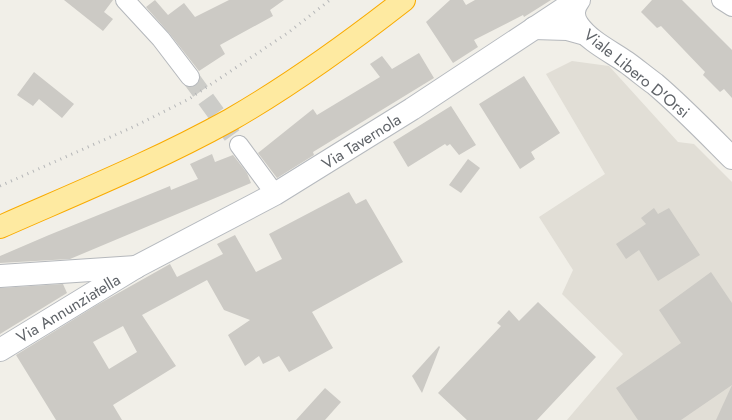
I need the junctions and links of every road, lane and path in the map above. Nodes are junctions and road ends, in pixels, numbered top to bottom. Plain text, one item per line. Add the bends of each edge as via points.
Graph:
1 (125, 0) edge
2 (404, 0) edge
3 (578, 0) edge
4 (721, 0) edge
5 (732, 7) edge
6 (534, 28) junction
7 (585, 34) junction
8 (190, 77) tunnel mouth
9 (239, 145) tunnel mouth
10 (732, 158) edge
11 (275, 194) junction
12 (0, 227) edge
13 (136, 267) junction
14 (0, 276) edge
15 (0, 350) edge

1 - 8 street via 161,38
2 - 12 highway via 298,78 231,119 131,168
3 - 6 main road, Via Tavernola
3 - 7 main road, Viale Libero D'Orsi via 573,14
4 - 5 street
6 - 7 main road via 567,29
6 - 11 main road, Via Tavernola via 412,109
7 - 10 main road, Viale Libero D'Orsi via 656,85
9 - 11 street
11 - 13 main road, Via Tavernola
13 - 14 main road
13 - 15 main road, Via Annunziatella

